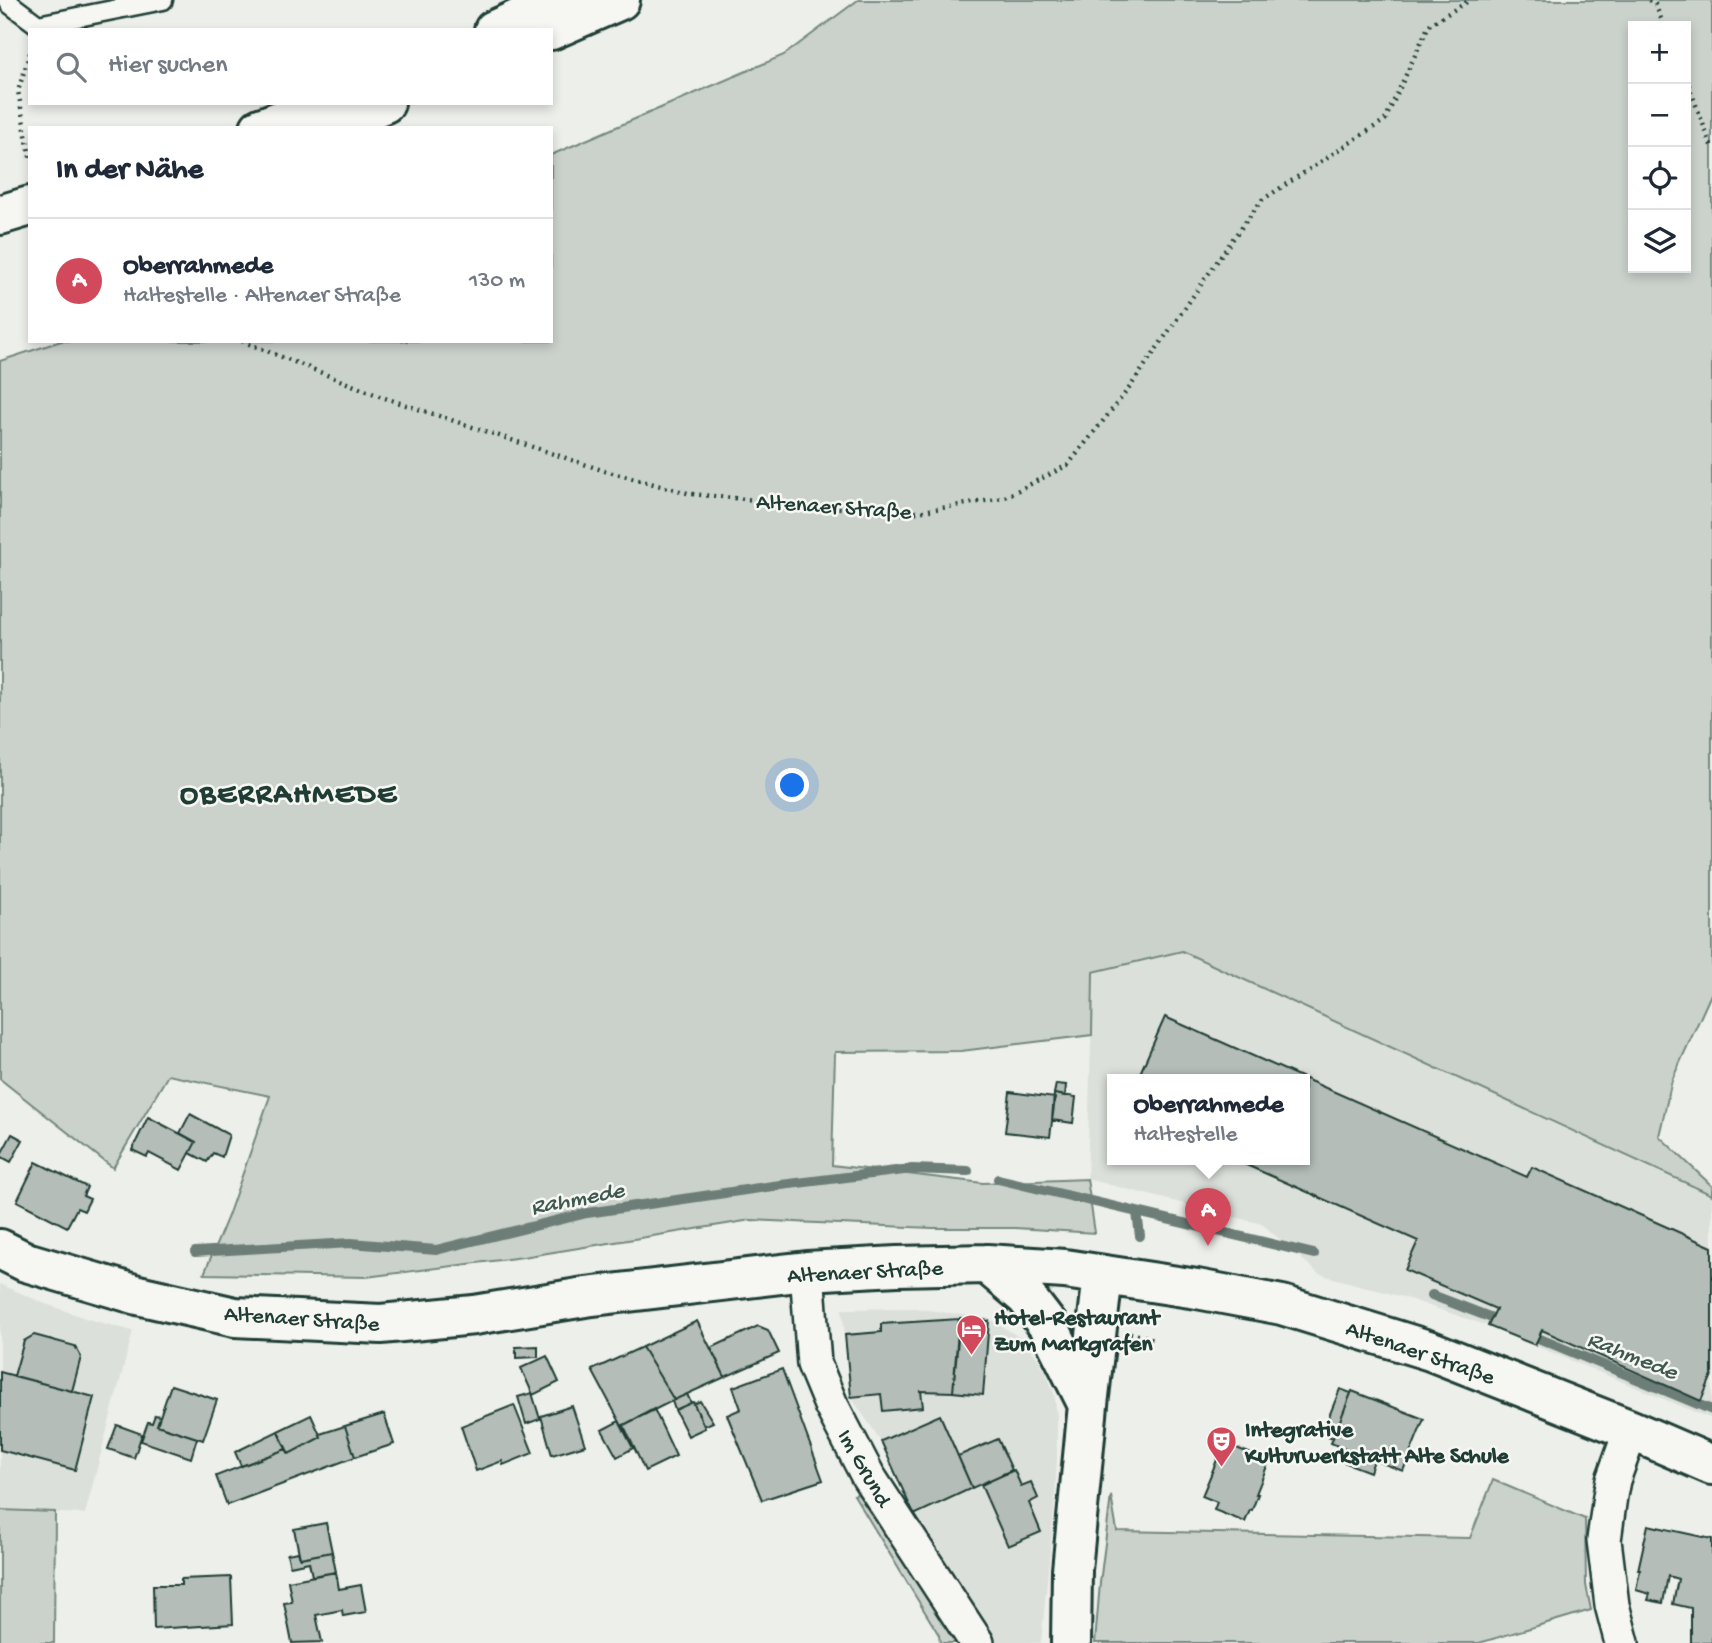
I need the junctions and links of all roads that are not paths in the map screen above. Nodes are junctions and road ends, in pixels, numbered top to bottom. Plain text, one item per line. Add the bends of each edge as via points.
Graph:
1 (8, 0) edge
2 (163, 0) edge
3 (561, 0) edge
4 (620, 0) edge
5 (498, 28) edge
6 (553, 29) edge
7 (322, 105) edge
8 (380, 105) edge
9 (265, 126) edge
10 (331, 126) edge
11 (28, 207) edge
12 (0, 215) edge
13 (28, 233) edge
14 (0, 240) edge
15 (0, 1248) edge
16 (987, 1265) junction
17 (807, 1271) junction
18 (1103, 1275) junction
19 (1088, 1405) junction
20 (1631, 1430) junction
21 (1712, 1465) edge
22 (977, 1643) edge
23 (1071, 1643) edge
24 (1622, 1643) edge

1 - 2 lane via 38,25
3 - 5 main road
4 - 6 main road
7 - 9 main road
8 - 10 main road
11 - 12 main road
13 - 14 main road
15 - 17 main road, Altenaer Straße via 26,1262 138,1295 235,1317 382,1324
16 - 17 main road, Altenaer Straße
16 - 18 main road, Altenaer Straße
16 - 19 main road via 1026,1297 1049,1327
17 - 22 street, Im Grund via 814,1364 831,1405 868,1476
18 - 19 main road
18 - 20 main road, Altenaer Straße via 1282,1305 1431,1351
19 - 23 main road via 1072,1570
20 - 21 main road, Altenaer Straße
20 - 24 street via 1613,1480 1604,1540

